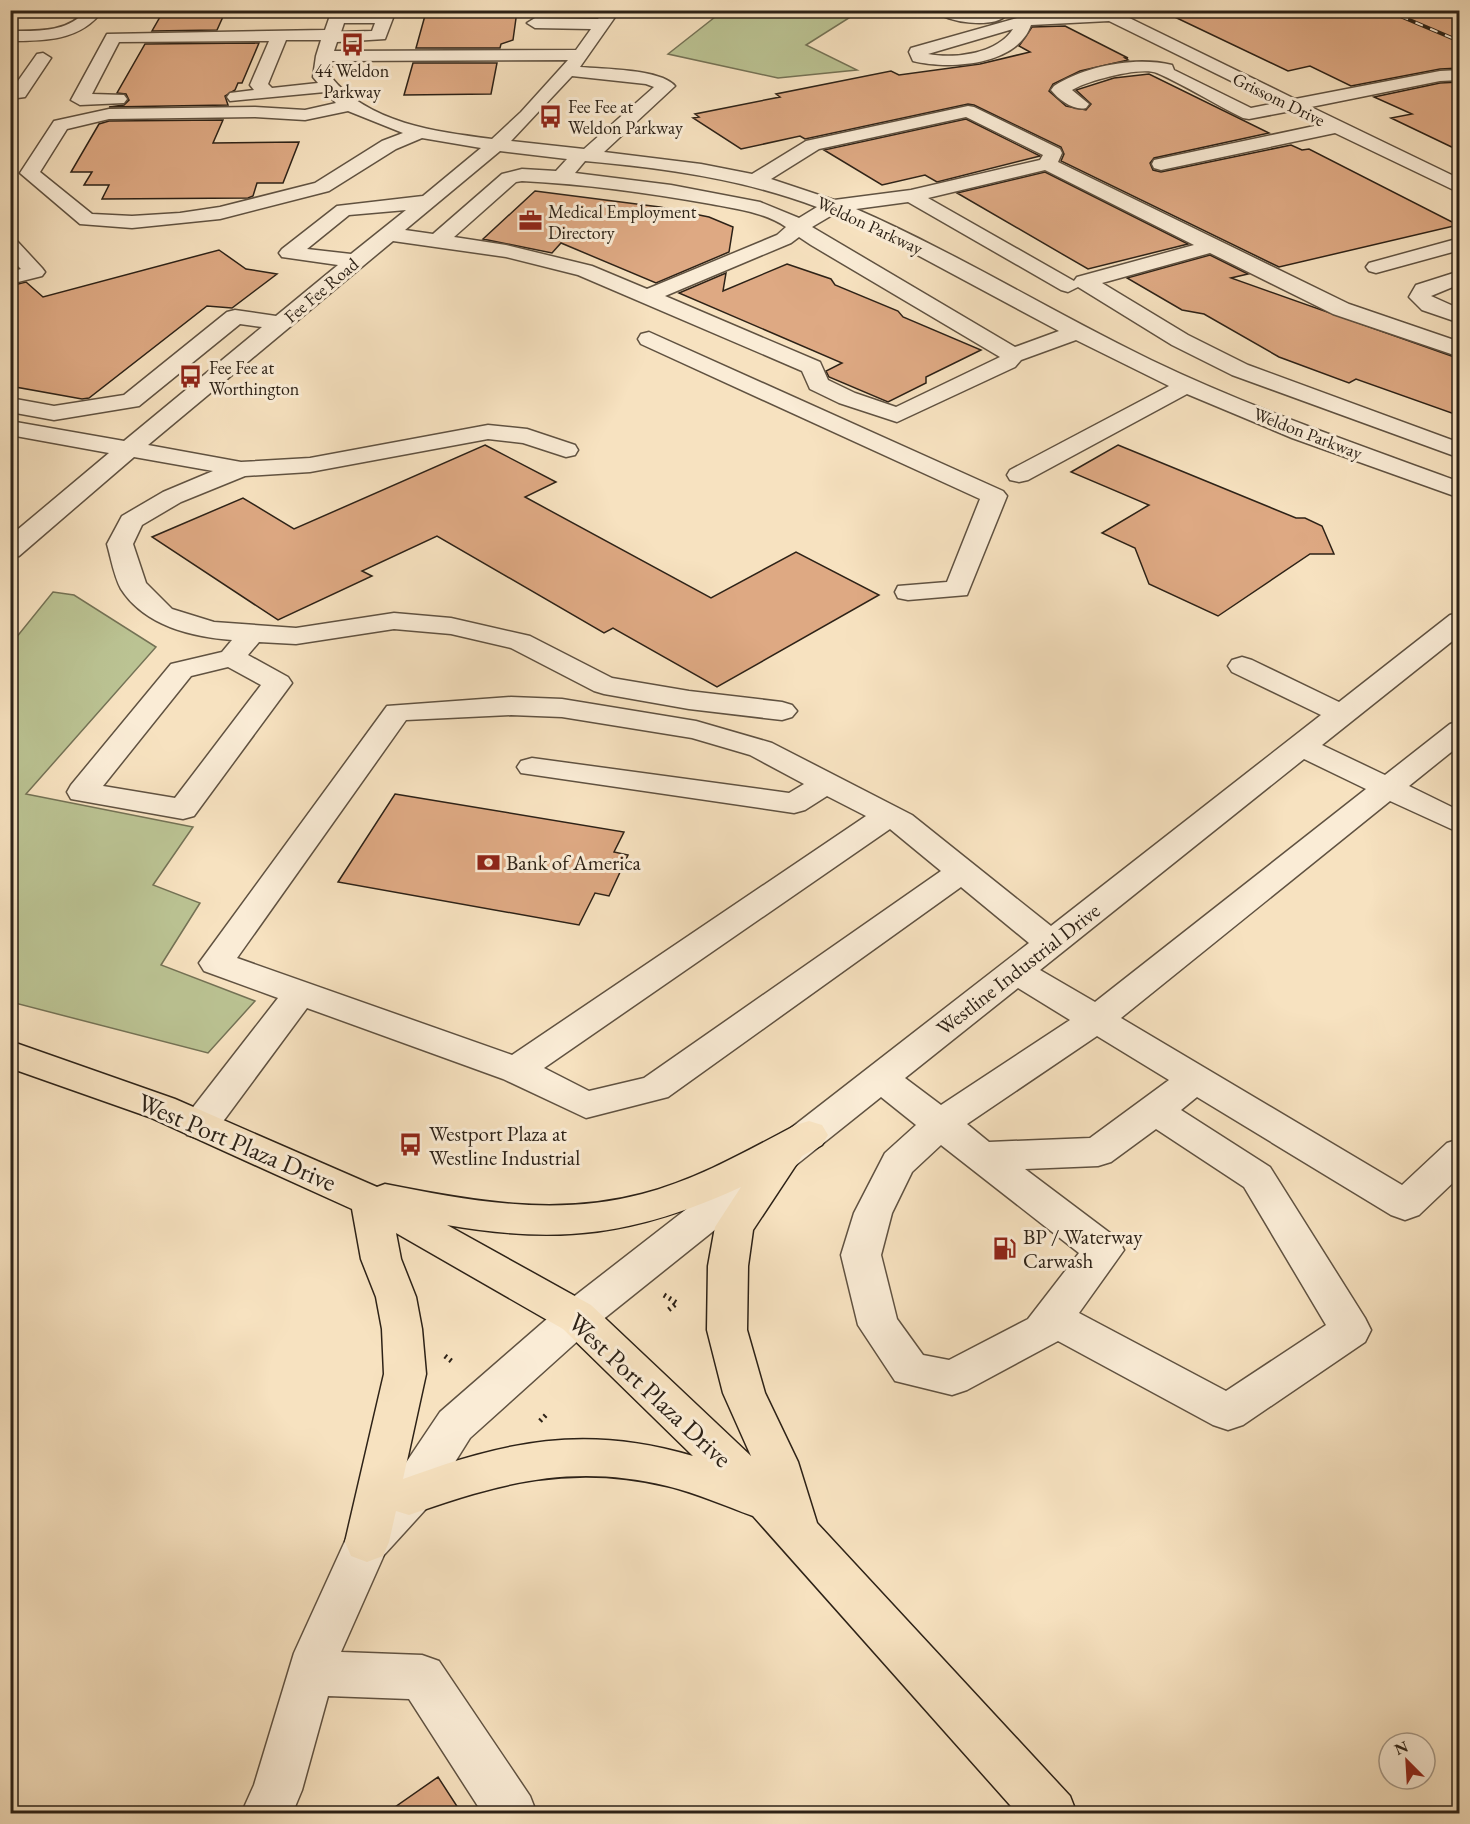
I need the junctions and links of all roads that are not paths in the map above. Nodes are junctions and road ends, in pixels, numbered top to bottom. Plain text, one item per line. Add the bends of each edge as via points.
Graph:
1 (95, 10) edge
2 (942, 10) edge
3 (1105, 13) edge
4 (1025, 16) edge
5 (608, 17) edge
6 (262, 22) dead end
7 (535, 23) dead end
8 (335, 24) edge
9 (280, 35) junction
10 (10, 36) edge
11 (580, 55) junction
12 (324, 56) junction
13 (43, 58) dead end
14 (1211, 66) junction
15 (1166, 70) junction
16 (569, 71) junction
17 (1460, 75) edge
18 (327, 87) junction
19 (266, 92) junction
20 (10, 94) edge
21 (1080, 104) dead end
22 (349, 106) junction
23 (1292, 106) junction
24 (1336, 127) junction
25 (421, 132) junction
26 (498, 144) junction
27 (584, 155) junction
28 (1047, 164) junction
29 (1161, 164) dead end
30 (561, 177) junction
31 (753, 182) junction
32 (1460, 187) edge
33 (911, 196) junction
34 (427, 202) junction
35 (833, 206) junction
36 (798, 227) junction
37 (389, 234) junction
38 (438, 241) junction
39 (1460, 244) edge
40 (10, 245) edge
41 (1212, 246) junction
42 (356, 261) junction
43 (1376, 267) dead end
44 (1460, 277) edge
45 (10, 278) edge
46 (1076, 284) junction
47 (648, 296) junction
48 (1018, 301) junction
49 (1460, 317) edge
50 (280, 323) junction
51 (1078, 332) junction
52 (649, 339) dead end
53 (1460, 350) edge
54 (1013, 355) junction
55 (1187, 385) junction
56 (144, 391) junction
57 (190, 397) junction
58 (10, 405) edge
59 (10, 428) edge
60 (128, 449) junction
61 (566, 450) dead end
62 (1460, 451) edge
63 (241, 469) junction
64 (1019, 475) dead end
65 (1460, 491) edge
66 (10, 550) edge
67 (908, 592) dead end
68 (1460, 621) edge
69 (251, 633) junction
70 (232, 658) junction
71 (1242, 666) dead end
72 (782, 711) dead end
73 (1342, 714) junction
74 (1460, 730) edge
75 (1301, 746) junction
76 (532, 767) dead end
77 (827, 783) junction
78 (1388, 789) junction
79 (888, 816) junction
80 (1460, 824) edge
81 (961, 872) junction
82 (1051, 944) junction
83 (1016, 971) junction
84 (301, 992) junction
85 (1097, 1019) junction
86 (10, 1054) edge
87 (516, 1070) junction
88 (881, 1078) junction
89 (1195, 1078) junction
90 (1155, 1111) junction
91 (940, 1124) junction
92 (200, 1125) junction
93 (796, 1145) junction
94 (1460, 1153) edge
95 (982, 1156) junction
96 (365, 1198) junction
97 (577, 1317) junction
98 (1052, 1318) junction
99 (409, 1496) junction
100 (782, 1518) junction
101 (367, 1542) junction
102 (312, 1673) junction
103 (266, 1814) edge
104 (512, 1814) edge
105 (1052, 1814) edge

1 - 10 street via 81,25 65,31
2 - 4 street via 953,16
3 - 4 street
3 - 14 street, Grissom Drive
4 - 4 street via 997,30 917,52 919,57 935,62 1004,49 1018,39
5 - 7 street
5 - 11 street, Fee Fee Road
6 - 8 street
8 - 9 street
8 - 12 street
9 - 19 street via 259,85
9 - 19 street via 113,37 80,100 239,97
11 - 12 street
11 - 16 street, Fee Fee Road
12 - 18 street via 322,77
13 - 20 street via 19,93
14 - 15 street
14 - 23 street, Grissom Drive
15 - 21 street via 1151,66 1125,69 1080,79 1060,90
15 - 23 street via 1249,114
16 - 26 street, Fee Fee Road
16 - 27 street via 649,79 666,86
17 - 23 street
18 - 19 street
18 - 22 street, Weldon Parkway
22 - 25 street, Weldon Parkway via 378,120
22 - 25 street via 305,115 255,112 90,117 60,125 30,173 87,220 180,219 220,213 322,186 389,144
23 - 24 street, Grissom Drive
24 - 29 street
24 - 32 street, Grissom Drive
25 - 26 street, Weldon Parkway
26 - 27 street, Weldon Parkway
26 - 34 street, Fee Fee Road
27 - 30 street
27 - 31 street, Weldon Parkway
28 - 31 street via 1053,153 968,111 813,145
28 - 33 street
28 - 41 street
30 - 36 street via 671,191 760,208
30 - 38 street via 509,177
31 - 35 street, Weldon Parkway
33 - 35 street
33 - 46 street
34 - 37 street, Fee Fee Road
34 - 42 street via 344,210 289,253
35 - 36 street
35 - 48 street, Weldon Parkway via 885,228
36 - 47 street via 784,239
36 - 54 street
37 - 38 street
37 - 42 street, Fee Fee Road
38 - 47 street via 506,251 585,270
39 - 43 street
40 - 45 street via 35,272
41 - 46 street
41 - 53 street via 1341,309
42 - 50 street, Fee Fee Road
44 - 49 street via 1424,290 1420,297
46 - 48 street
46 - 62 street via 1240,370
47 - 54 street via 812,367 818,384 897,415 1007,362
48 - 51 street, Weldon Parkway
50 - 56 street via 235,317
50 - 57 street, Fee Fee Road
51 - 54 street
51 - 55 street, Weldon Parkway
52 - 67 street via 994,496 957,589
55 - 64 street
55 - 65 street, Weldon Parkway
56 - 57 street
56 - 58 street via 131,401 54,413
57 - 60 street, Fee Fee Road
59 - 60 street
60 - 63 street
60 - 66 street, Fee Fee Road
61 - 63 street via 527,436 488,432 310,465
63 - 69 street via 171,497 131,521 120,544 133,586 162,615 212,630
68 - 73 street, Westline Industrial Drive
69 - 70 street
69 - 72 street via 296,636 394,621 451,626 520,642 603,685
70 - 70 street via 181,670 82,792 183,809 278,683
71 - 73 street
73 - 75 street, Westline Industrial Drive
74 - 78 street
75 - 78 street
75 - 82 street, Westline Industrial Drive
76 - 77 street via 794,803
77 - 79 street
77 - 84 street via 762,749 696,730 561,708 511,706 397,712 216,963
78 - 80 street
78 - 85 street
79 - 81 street via 901,822
79 - 87 street
81 - 82 street
81 - 87 street via 655,1088 586,1105
82 - 83 street, Westline Industrial Drive
83 - 85 street
83 - 88 street, Westline Industrial Drive
84 - 87 street
84 - 92 street
85 - 89 street
85 - 91 street
86 - 92 main road, West Port Plaza Drive
88 - 91 street
88 - 93 street, Westline Industrial Drive
89 - 90 street
89 - 94 street via 1405,1205
90 - 95 street via 1098,1152
90 - 98 street via 1257,1177 1351,1330 1228,1412
91 - 95 street
91 - 98 street via 898,1162 873,1213 861,1255 878,1325 910,1370 952,1378 1042,1331
92 - 96 main road, West Port Plaza Drive
93 - 96 main road via 722,1181 646,1207 584,1220 527,1219
93 - 97 street, Westline Industrial Drive
93 - 100 main road via 734,1227 728,1266 727,1330 744,1393 776,1462
95 - 98 street via 1104,1250
96 - 97 main road, West Port Plaza Drive
96 - 101 main road via 396,1297 405,1374
97 - 99 street, Westline Industrial Drive via 454,1425
97 - 100 main road, West Port Plaza Drive via 757,1489
99 - 100 main road via 499,1464 545,1457 592,1456 638,1459 683,1469
99 - 101 street, Westline Industrial Drive
100 - 105 main road, West Port Plaza Drive
101 - 102 street, Westline Industrial Drive via 317,1653
102 - 103 street, Westline Industrial Drive via 277,1790
102 - 104 street via 422,1677

